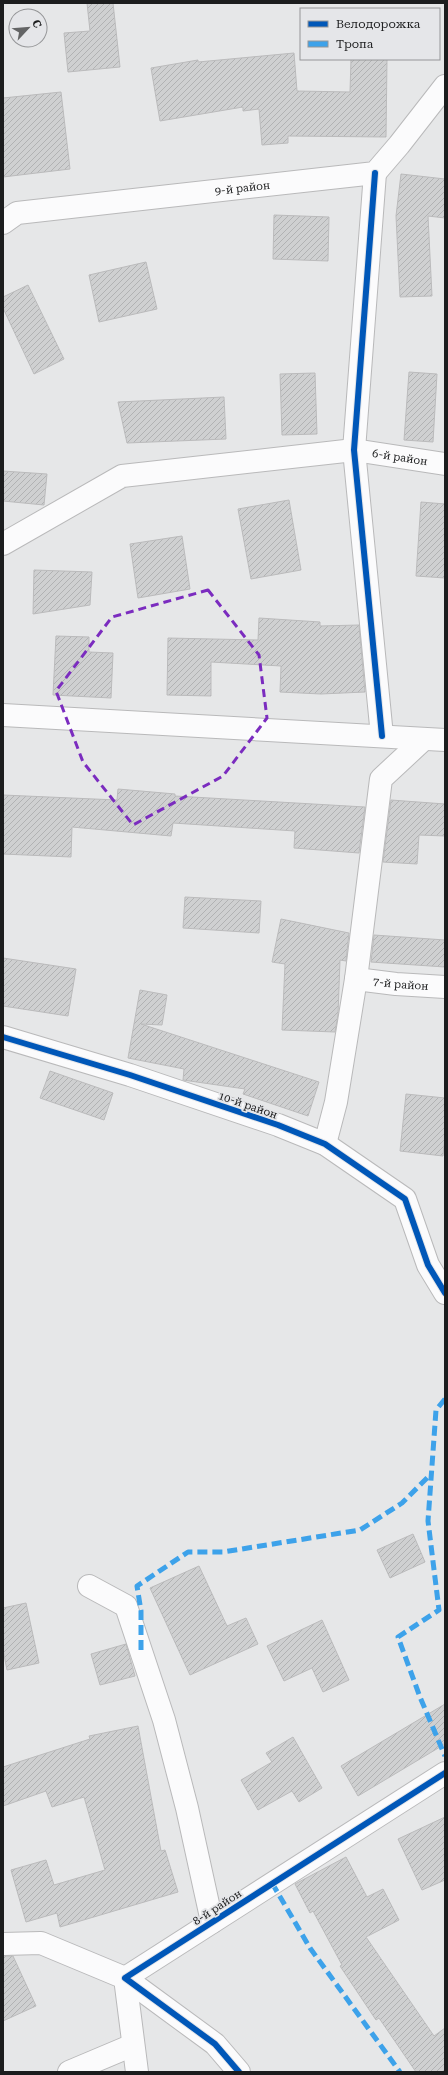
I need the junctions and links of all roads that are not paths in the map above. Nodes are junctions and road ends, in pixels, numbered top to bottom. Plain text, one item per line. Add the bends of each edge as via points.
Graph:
1 (445, 86) edge
2 (375, 172) junction
3 (3, 224) edge
4 (354, 450) junction
5 (445, 464) edge
6 (3, 544) edge
7 (3, 715) edge
8 (382, 736) junction
9 (435, 739) edge
10 (356, 979) junction
11 (445, 987) edge
12 (3, 1037) edge
13 (325, 1144) junction
14 (437, 1264) edge
15 (445, 1293) edge
16 (89, 1586) dead end
17 (445, 1773) edge
18 (212, 1922) junction
19 (3, 1944) edge
20 (125, 1978) junction
21 (133, 2045) junction
22 (69, 2072) edge
23 (137, 2072) edge
24 (239, 2072) edge

1 - 2 street
2 - 3 street, 9-й район via 17,213
2 - 4 street
4 - 5 street, 6-й район
4 - 6 street, 6-й район via 122,476
4 - 8 street
7 - 8 street
8 - 9 street
9 - 10 street via 381,779
10 - 11 street, 7-й район
10 - 13 street via 336,1102
12 - 13 street, 10-й район via 130,1075 278,1125
13 - 14 street, 10-й район via 405,1199
14 - 15 street
16 - 18 street, 8-й район via 126,1606 164,1720 187,1808
17 - 18 street, 8-й район
18 - 20 street, 8-й район
19 - 20 street via 41,1943
20 - 21 street
20 - 24 street via 215,2044
21 - 22 street
21 - 23 street

